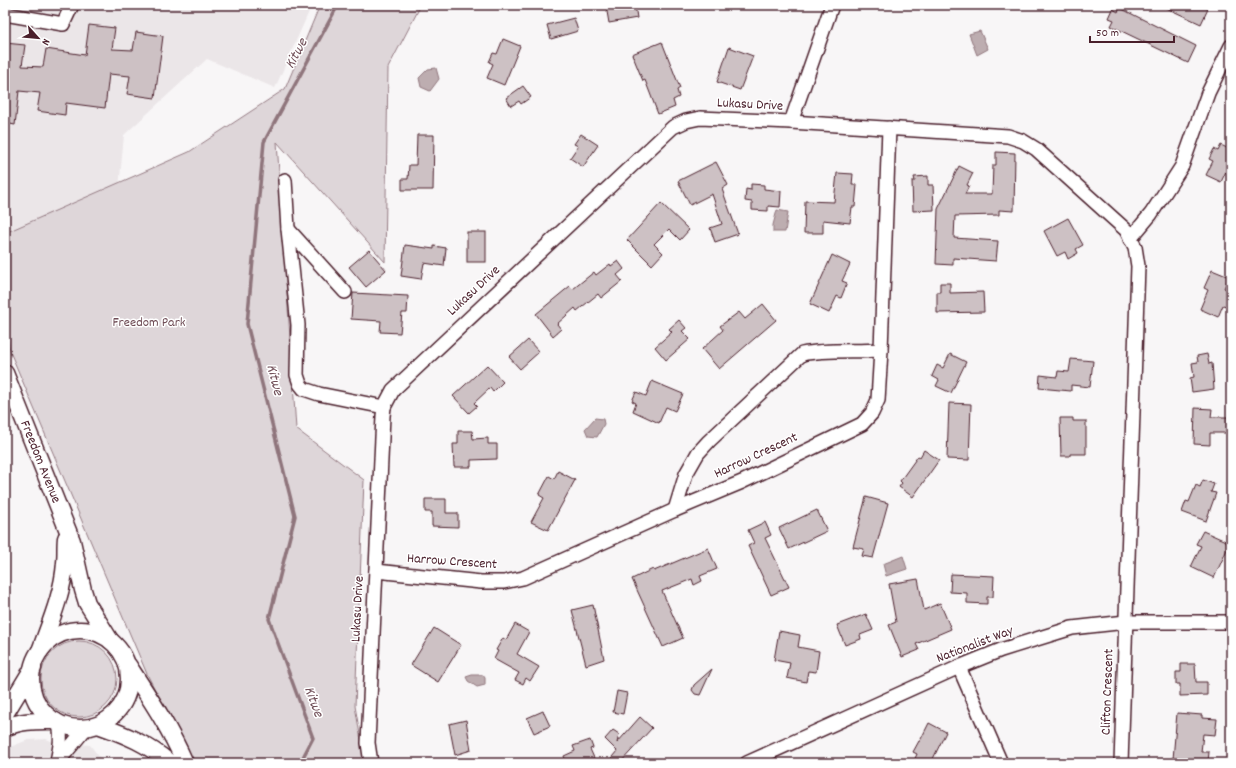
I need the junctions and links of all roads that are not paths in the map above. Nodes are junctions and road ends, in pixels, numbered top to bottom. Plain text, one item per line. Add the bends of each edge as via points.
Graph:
1 (72, 5) edge
2 (832, 5) edge
3 (5, 14) edge
4 (1231, 46) edge
5 (791, 122) junction
6 (889, 128) junction
7 (285, 180) dead end
8 (288, 229) junction
9 (1130, 239) junction
10 (345, 292) dead end
11 (881, 350) junction
12 (5, 372) edge
13 (384, 407) junction
14 (675, 510) junction
15 (66, 528) junction
16 (376, 571) junction
17 (1126, 622) junction
18 (1231, 622) edge
19 (110, 640) junction
20 (36, 660) junction
21 (126, 662) junction
22 (959, 667) junction
23 (5, 714) edge
24 (57, 722) junction
25 (92, 727) junction
26 (5, 728) edge
27 (57, 763) edge
28 (170, 763) edge
29 (185, 763) edge
30 (371, 763) edge
31 (747, 763) edge
32 (1001, 763) edge
33 (1121, 763) edge

1 - 3 street via 63,24
2 - 5 street, Lukasu Drive
4 - 9 street via 1208,93 1182,166 1151,214
5 - 6 street, Clifton Crescent
5 - 13 street, Lukasu Drive via 700,118 673,127 393,390
6 - 9 street, Clifton Crescent via 1008,136 1023,141 1036,149 1126,230
6 - 11 street, Harrow Crescent
7 - 8 street
8 - 10 street
8 - 13 street via 298,325 300,384 304,389 319,394
9 - 17 street, Clifton Crescent via 1135,247 1138,266
11 - 14 street via 816,351 802,354 698,453 686,474
11 - 14 street, Harrow Crescent via 878,400 872,413 862,424 742,482
12 - 15 main road, Freedom Avenue
13 - 16 street, Lukasu Drive
14 - 16 street, Harrow Crescent via 522,578 504,582
15 - 19 main road, Freedom Avenue via 72,541 87,603
15 - 20 main road, Freedom Avenue via 64,574
16 - 30 street, Lukasu Drive via 368,743
17 - 18 street, Nationalist Way
17 - 22 street, Nationalist Way via 1072,628 1001,650
17 - 33 street, Clifton Crescent
19 - 20 main road via 92,632 72,631 48,644
19 - 21 main road via 120,650
20 - 23 main road
20 - 24 main road via 33,691 45,713
21 - 25 main road via 128,692 122,706 111,717
21 - 29 main road via 161,715
22 - 31 street, Nationalist Way
22 - 32 street
24 - 25 main road via 77,728
24 - 26 main road via 27,722 12,724
24 - 27 street via 61,744
25 - 27 street
25 - 28 main road via 136,739 158,752

